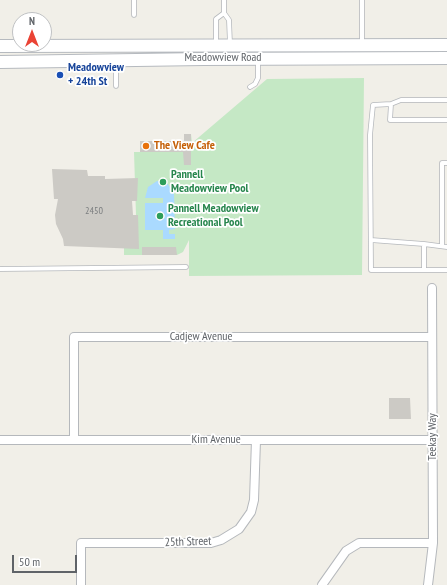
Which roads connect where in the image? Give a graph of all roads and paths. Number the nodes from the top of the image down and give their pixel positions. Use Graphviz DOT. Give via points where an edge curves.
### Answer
graph roads {
  1 [pos="134,0"];
  2 [pos="224,0"];
  3 [pos="362,0"];
  4 [pos="224,13"];
  5 [pos="134,15"];
  6 [pos="447,45"];
  7 [pos="0,46"];
  8 [pos="216,46"];
  9 [pos="230,46"];
  10 [pos="362,46"];
  11 [pos="258,58"];
  12 [pos="447,58"];
  13 [pos="116,60"];
  14 [pos="0,62"];
  15 [pos="116,86"];
  16 [pos="250,87"];
  17 [pos="447,100"];
  18 [pos="391,104"];
  19 [pos="447,120"];
  20 [pos="447,163"];
  21 [pos="371,240"];
  22 [pos="424,244"];
  23 [pos="445,247"];
  24 [pos="186,267"];
  25 [pos="0,269"];
  26 [pos="424,270"];
  27 [pos="447,270"];
  28 [pos="432,288"];
  29 [pos="432,337"];
  30 [pos="0,440"];
  31 [pos="74,440"];
  32 [pos="256,440"];
  33 [pos="433,440"];
  34 [pos="433,543"];
  35 [pos="81,585"];
  36 [pos="322,585"];
  37 [pos="428,585"];
  1 -- 5 [label="lane"];
  2 -- 4 [label="lane"];
  3 -- 10 [label="lane"];
  4 -- 8 [label="lane" via="216,19"];
  4 -- 9 [label="lane" via="229,20"];
  6 -- 10 [label="main road, Meadowview Road"];
  7 -- 8 [label="main road, Meadowview Road"];
  8 -- 9 [label="main road, Meadowview Road"];
  9 -- 10 [label="main road, Meadowview Road"];
  11 -- 12 [label="main road, Meadowview Road"];
  11 -- 13 [label="main road, Meadowview Road"];
  11 -- 16 [label="lane" via="258,78"];
  13 -- 14 [label="main road, Meadowview Road"];
  13 -- 15 [label="lane"];
  17 -- 18 [label="lane" via="401,100"];
  18 -- 19 [label="lane" via="390,120"];
  18 -- 21 [label="lane" via="373,105 370,135"];
  20 -- 23 [label="lane" via="442,163"];
  21 -- 22 [label="lane"];
  21 -- 26 [label="lane" via="371,270"];
  22 -- 23 [label="lane"];
  22 -- 26 [label="lane"];
  24 -- 25 [label="lane"];
  26 -- 27 [label="lane"];
  28 -- 29 [label="street, Teekay Way"];
  29 -- 31 [label="street, Cadjew Avenue" via="74,337"];
  29 -- 33 [label="street, Teekay Way"];
  30 -- 31 [label="street, Kim Avenue"];
  31 -- 32 [label="street, Kim Avenue"];
  32 -- 33 [label="street, Kim Avenue"];
  32 -- 35 [label="street, 25th Street" via="254,500 251,512 239,529 211,543 82,543"];
  33 -- 34 [label="street, Teekay Way"];
  34 -- 36 [label="street" via="359,543 346,552"];
  34 -- 37 [label="street, Teekay Way"];
}
